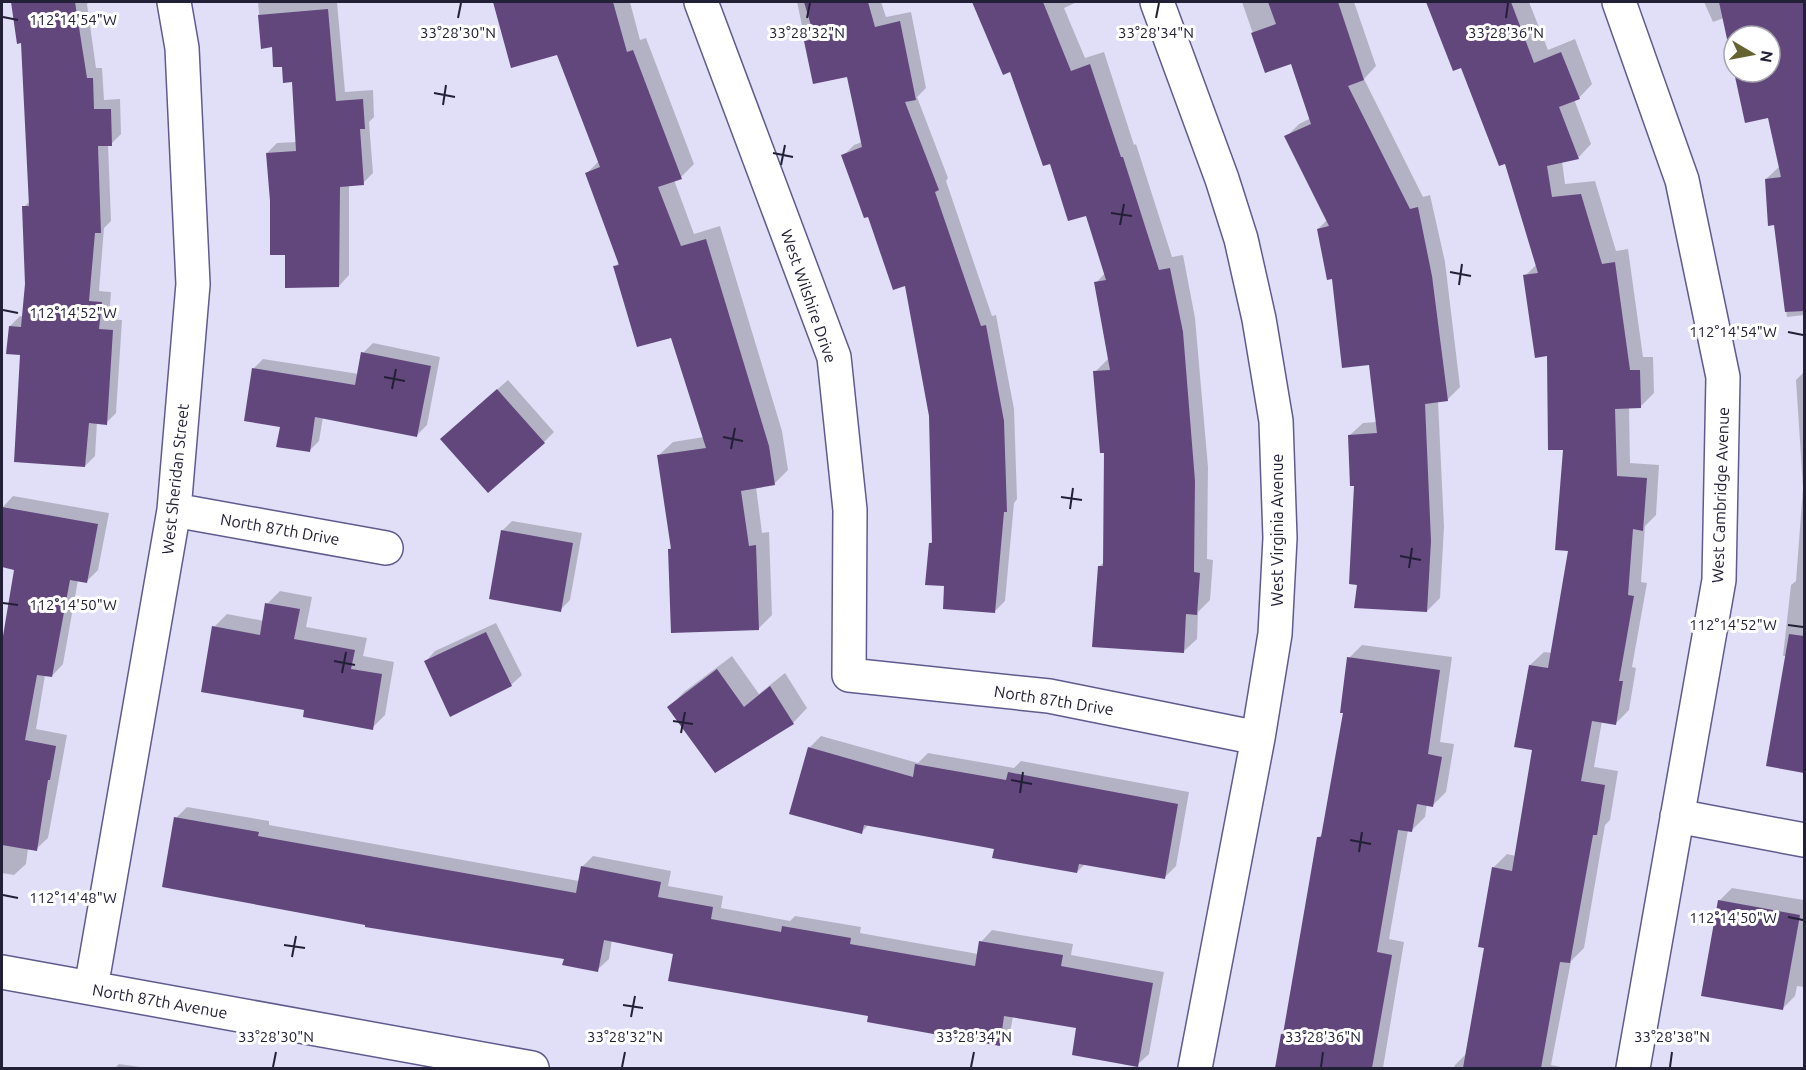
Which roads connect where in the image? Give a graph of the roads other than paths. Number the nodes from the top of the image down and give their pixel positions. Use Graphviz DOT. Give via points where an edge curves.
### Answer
graph roads {
  1 [pos="174,2"];
  2 [pos="702,2"];
  3 [pos="1157,2"];
  4 [pos="1619,2"];
  5 [pos="174,510"];
  6 [pos="386,548"];
  7 [pos="849,675"];
  8 [pos="1258,738"];
  9 [pos="1677,816"];
  10 [pos="1804,840"];
  11 [pos="2,972"];
  12 [pos="91,988"];
  13 [pos="532,1068"];
  14 [pos="1195,1068"];
  15 [pos="1633,1068"];
  1 -- 5 [label="street, West Sheridan Street" via="182,48 193,284"];
  2 -- 7 [label="street, West Wilshire Drive" via="834,357 850,510"];
  3 -- 8 [label="street, West Virginia Avenue" via="1215,157 1241,240 1276,421 1280,538 1275,634"];
  4 -- 9 [label="street, West Cambridge Avenue" via="1682,180 1723,377 1719,580"];
  5 -- 6 [label="street, North 87th Drive"];
  5 -- 12 [label="street, West Sheridan Street"];
  7 -- 8 [label="street, North 87th Drive" via="1049,696"];
  8 -- 14 [label="street, West Virginia Avenue"];
  9 -- 10 [label="street"];
  9 -- 15 [label="street, West Cambridge Avenue"];
  11 -- 12 [label="street, North 87th Avenue"];
  12 -- 13 [label="street, North 87th Avenue"];
}
